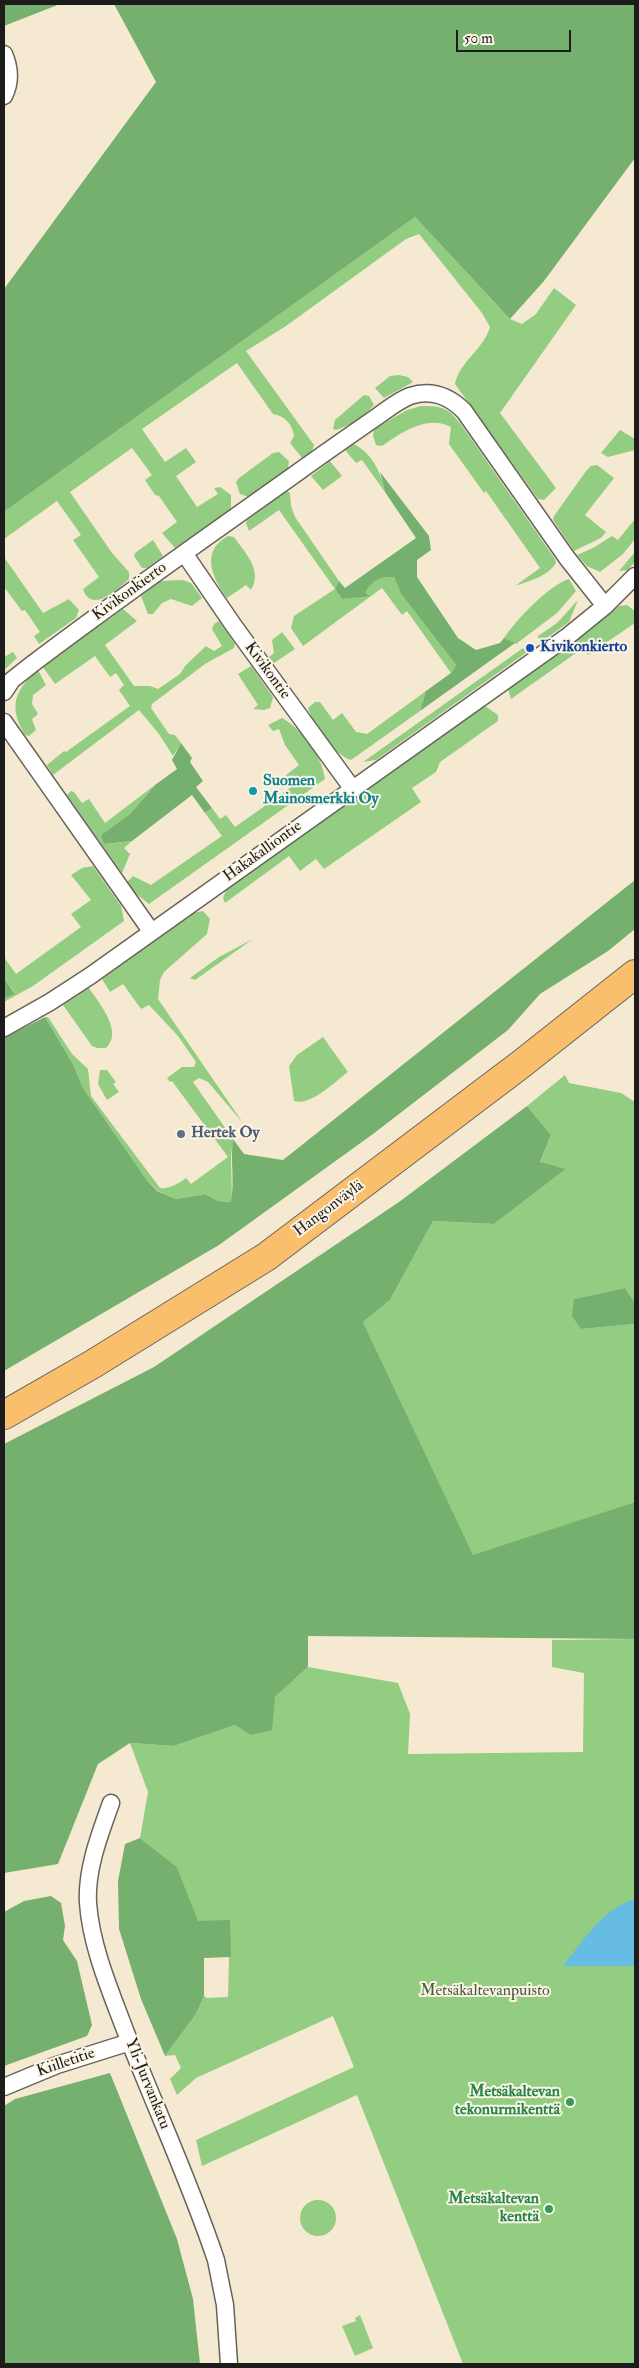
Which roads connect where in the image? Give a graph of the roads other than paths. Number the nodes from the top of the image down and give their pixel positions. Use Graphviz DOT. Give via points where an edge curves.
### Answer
graph roads {
  1 [pos="4,54"];
  2 [pos="4,96"];
  3 [pos="184,553"];
  4 [pos="635,576"];
  5 [pos="604,606"];
  6 [pos="4,692"];
  7 [pos="4,722"];
  8 [pos="352,788"];
  9 [pos="151,931"];
  10 [pos="635,974"];
  11 [pos="4,1028"];
  12 [pos="4,1414"];
  13 [pos="111,1803"];
  14 [pos="130,2042"];
  15 [pos="4,2087"];
  16 [pos="229,2364"];
  1 -- 2 [label="street" via="9,72"];
  3 -- 5 [label="street, Kivikonkierto" via="399,402 430,392 453,400 464,412"];
  3 -- 6 [label="street, Kivikonkierto" via="31,665 12,680"];
  3 -- 8 [label="street, Kivikontie"];
  4 -- 5 [label="street, Hakakalliontie"];
  5 -- 8 [label="street, Hakakalliontie" via="560,641"];
  7 -- 9 [label="street"];
  8 -- 9 [label="street, Hakakalliontie"];
  9 -- 11 [label="street, Hakakalliontie" via="50,1002"];
  10 -- 12 [label="highway, Hangonväylä" via="266,1256 94,1364"];
  13 -- 14 [label="street, Yli-Jurvankatu" via="93,1860 88,1902 97,1951"];
  14 -- 15 [label="street, Kiilletitie" via="57,2065"];
  14 -- 16 [label="street, Yli-Jurvankatu" via="216,2260 225,2305"];
}
